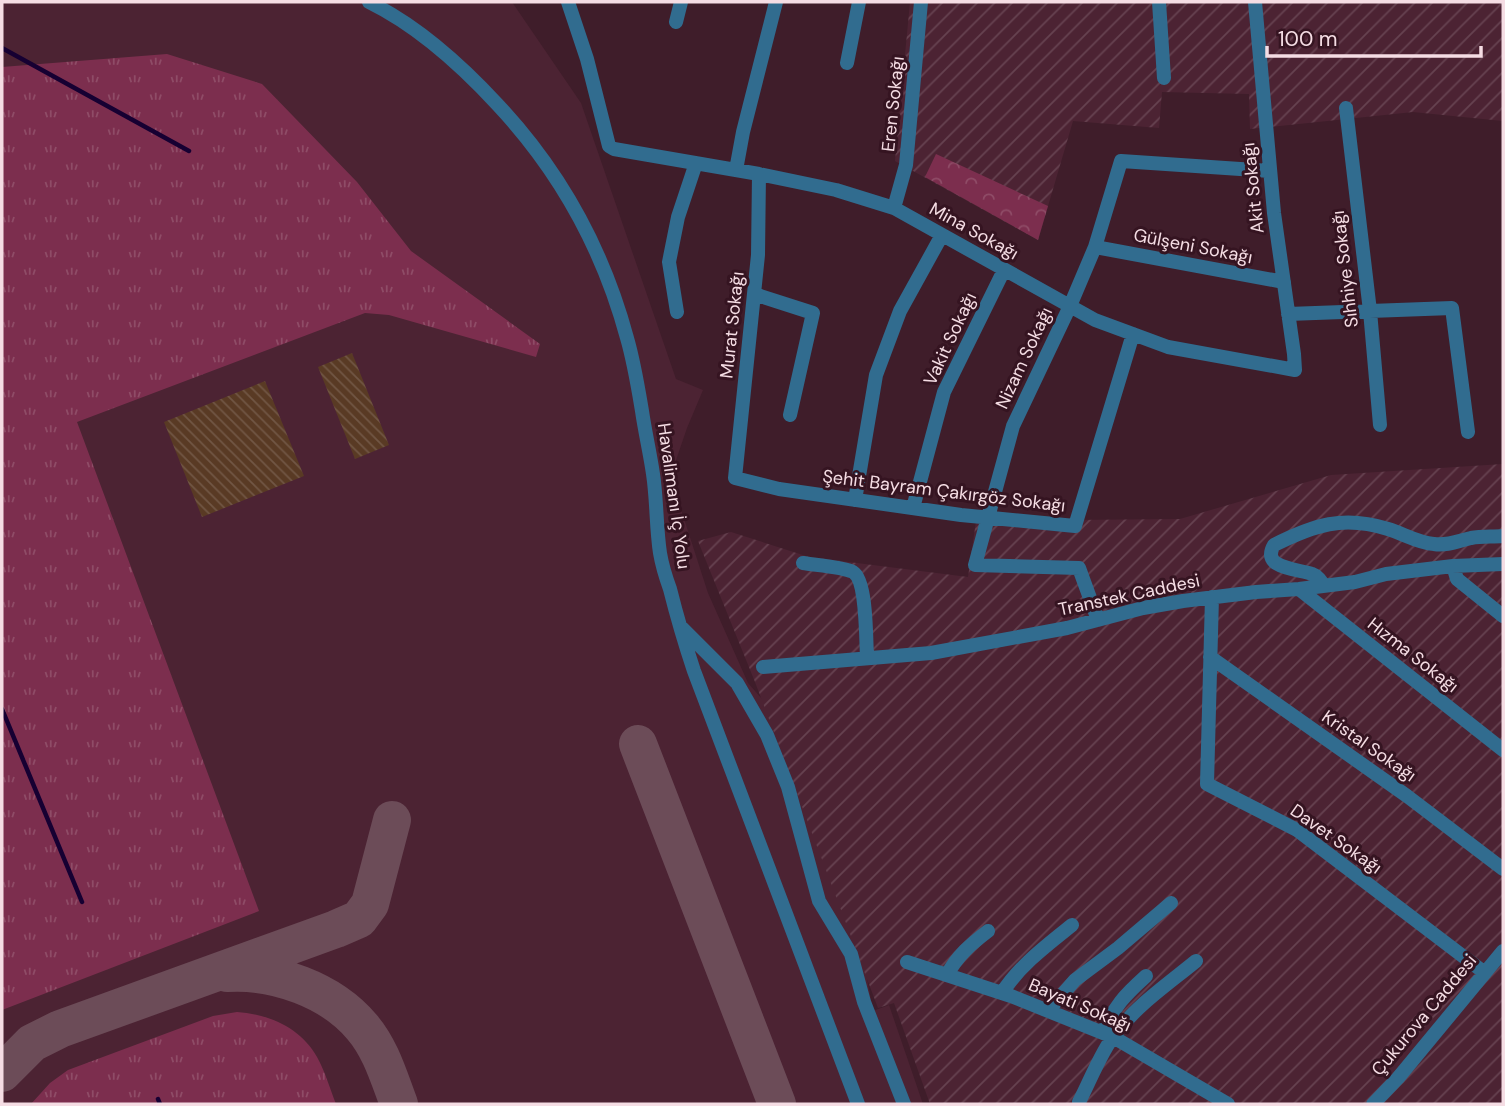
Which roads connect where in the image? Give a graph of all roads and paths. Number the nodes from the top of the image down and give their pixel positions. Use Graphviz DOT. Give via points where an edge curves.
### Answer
graph roads {
  1 [pos="369,2"];
  2 [pos="568,2"];
  3 [pos="681,2"];
  4 [pos="776,2"];
  5 [pos="859,2"];
  6 [pos="921,2"];
  7 [pos="1159,2"];
  8 [pos="1255,2"];
  9 [pos="676,22"];
  10 [pos="847,63"];
  11 [pos="1164,78"];
  12 [pos="1346,108"];
  13 [pos="696,163"];
  14 [pos="736,170"];
  15 [pos="1270,171"];
  16 [pos="759,174"];
  17 [pos="894,208"];
  18 [pos="942,235"];
  19 [pos="1095,247"];
  20 [pos="1004,270"];
  21 [pos="1284,282"];
  22 [pos="754,294"];
  23 [pos="1070,306"];
  24 [pos="1370,311"];
  25 [pos="677,312"];
  26 [pos="1289,314"];
  27 [pos="1133,334"];
  28 [pos="1295,370"];
  29 [pos="790,415"];
  30 [pos="1380,425"];
  31 [pos="1468,432"];
  32 [pos="735,478"];
  33 [pos="855,500"];
  34 [pos="913,508"];
  35 [pos="988,518"];
  36 [pos="1503,536"];
  37 [pos="803,564"];
  38 [pos="1503,564"];
  39 [pos="1453,566"];
  40 [pos="1324,586"];
  41 [pos="1299,589"];
  42 [pos="1212,597"];
  43 [pos="1503,616"];
  44 [pos="1098,620"];
  45 [pos="679,625"];
  46 [pos="1210,657"];
  47 [pos="867,658"];
  48 [pos="763,667"];
  49 [pos="1503,750"];
  50 [pos="1503,869"];
  51 [pos="1171,903"];
  52 [pos="1072,925"];
  53 [pos="988,931"];
  54 [pos="1503,951"];
  55 [pos="1196,961"];
  56 [pos="907,962"];
  57 [pos="1485,973"];
  58 [pos="947,975"];
  59 [pos="1146,976"];
  60 [pos="1002,993"];
  61 [pos="1048,1011"];
  62 [pos="1108,1035"];
  63 [pos="1079,1102"];
  64 [pos="858,1104"];
  65 [pos="904,1104"];
  66 [pos="1228,1104"];
  67 [pos="1373,1104"];
  1 -- 45 [label="street, Havalimanı İç Yolu" via="430,40 485,90 558,179 594,247 628,339 653,476 660,555"];
  2 -- 13 [label="street, Mina Sokağı" via="609,146"];
  3 -- 9 [label="street"];
  4 -- 14 [label="street"];
  5 -- 10 [label="street"];
  6 -- 17 [label="street, Eren Sokağı" via="906,165"];
  7 -- 11 [label="street"];
  8 -- 15 [label="street, Akit Sokağı"];
  12 -- 24 [label="street, Sıhhiye Sokağı"];
  13 -- 14 [label="street, Mina Sokağı"];
  13 -- 25 [label="street" via="669,262"];
  14 -- 16 [label="street, Mina Sokağı"];
  15 -- 19 [label="street, Nizam Sokağı" via="1121,160"];
  15 -- 21 [label="street, Akit Sokağı"];
  16 -- 17 [label="street, Mina Sokağı"];
  16 -- 22 [label="street, Murat Sokağı"];
  17 -- 18 [label="street, Mina Sokağı"];
  18 -- 20 [label="street, Mina Sokağı"];
  18 -- 33 [label="street" via="900,311 876,375"];
  19 -- 21 [label="street, Gülşeni Sokağı"];
  19 -- 23 [label="street, Nizam Sokağı"];
  20 -- 23 [label="street, Mina Sokağı"];
  20 -- 34 [label="street, Vakit Sokağı" via="944,392"];
  21 -- 26 [label="street, Akit Sokağı"];
  22 -- 29 [label="street" via="813,313"];
  22 -- 32 [label="street, Murat Sokağı"];
  23 -- 27 [label="street, Mina Sokağı"];
  23 -- 35 [label="street, Nizam Sokağı" via="1013,426"];
  24 -- 26 [label="street"];
  24 -- 30 [label="street, Sıhhiye Sokağı"];
  24 -- 31 [label="street" via="1452,308"];
  26 -- 28 [label="street, Akit Sokağı"];
  27 -- 28 [label="street, Mina Sokağı" via="1168,347"];
  27 -- 35 [label="street, Şehit Bayram Çakırgöz Sokağı" via="1075,526"];
  32 -- 33 [label="street, Şehit Bayram Çakırgöz Sokağı"];
  33 -- 34 [label="street, Şehit Bayram Çakırgöz Sokağı"];
  34 -- 35 [label="street, Şehit Bayram Çakırgöz Sokağı"];
  35 -- 44 [label="street, Nizam Sokağı" via="975,565 1079,568"];
  36 -- 40 [label="street" via="1438,545 1384,528 1339,523 1303,531 1274,545 1270,552 1280,565 1315,575"];
  37 -- 47 [label="street" via="851,571 858,577 863,589"];
  38 -- 39 [label="street, Transtek Caddesi"];
  39 -- 40 [label="street, Transtek Caddesi"];
  39 -- 43 [label="street" via="1457,579"];
  40 -- 41 [label="street, Transtek Caddesi"];
  41 -- 42 [label="street, Transtek Caddesi"];
  41 -- 49 [label="street, Hızma Sokağı"];
  42 -- 44 [label="street, Transtek Caddesi"];
  42 -- 46 [label="street, Davet Sokağı"];
  44 -- 47 [label="street, Transtek Caddesi" via="931,653"];
  45 -- 64 [label="street, Havalimanı İç Yolu"];
  45 -- 65 [label="street" via="737,683 767,735 788,787 819,901 851,954 864,1002"];
  46 -- 50 [label="street, Kristal Sokağı"];
  46 -- 57 [label="street, Davet Sokağı" via="1208,785 1297,830"];
  47 -- 48 [label="street, Transtek Caddesi"];
  51 -- 61 [label="street" via="1075,980"];
  52 -- 60 [label="street" via="1010,979"];
  53 -- 58 [label="street" via="967,948"];
  54 -- 57 [label="street, Çukurova Caddesi"];
  55 -- 62 [label="street"];
  56 -- 58 [label="street, Bayati Sokağı"];
  57 -- 67 [label="street, Çukurova Caddesi"];
  58 -- 60 [label="street, Bayati Sokağı"];
  59 -- 62 [label="street" via="1116,1007"];
  60 -- 61 [label="street, Bayati Sokağı"];
  61 -- 62 [label="street, Bayati Sokağı"];
  62 -- 63 [label="street"];
  62 -- 66 [label="street, Bayati Sokağı"];
}
